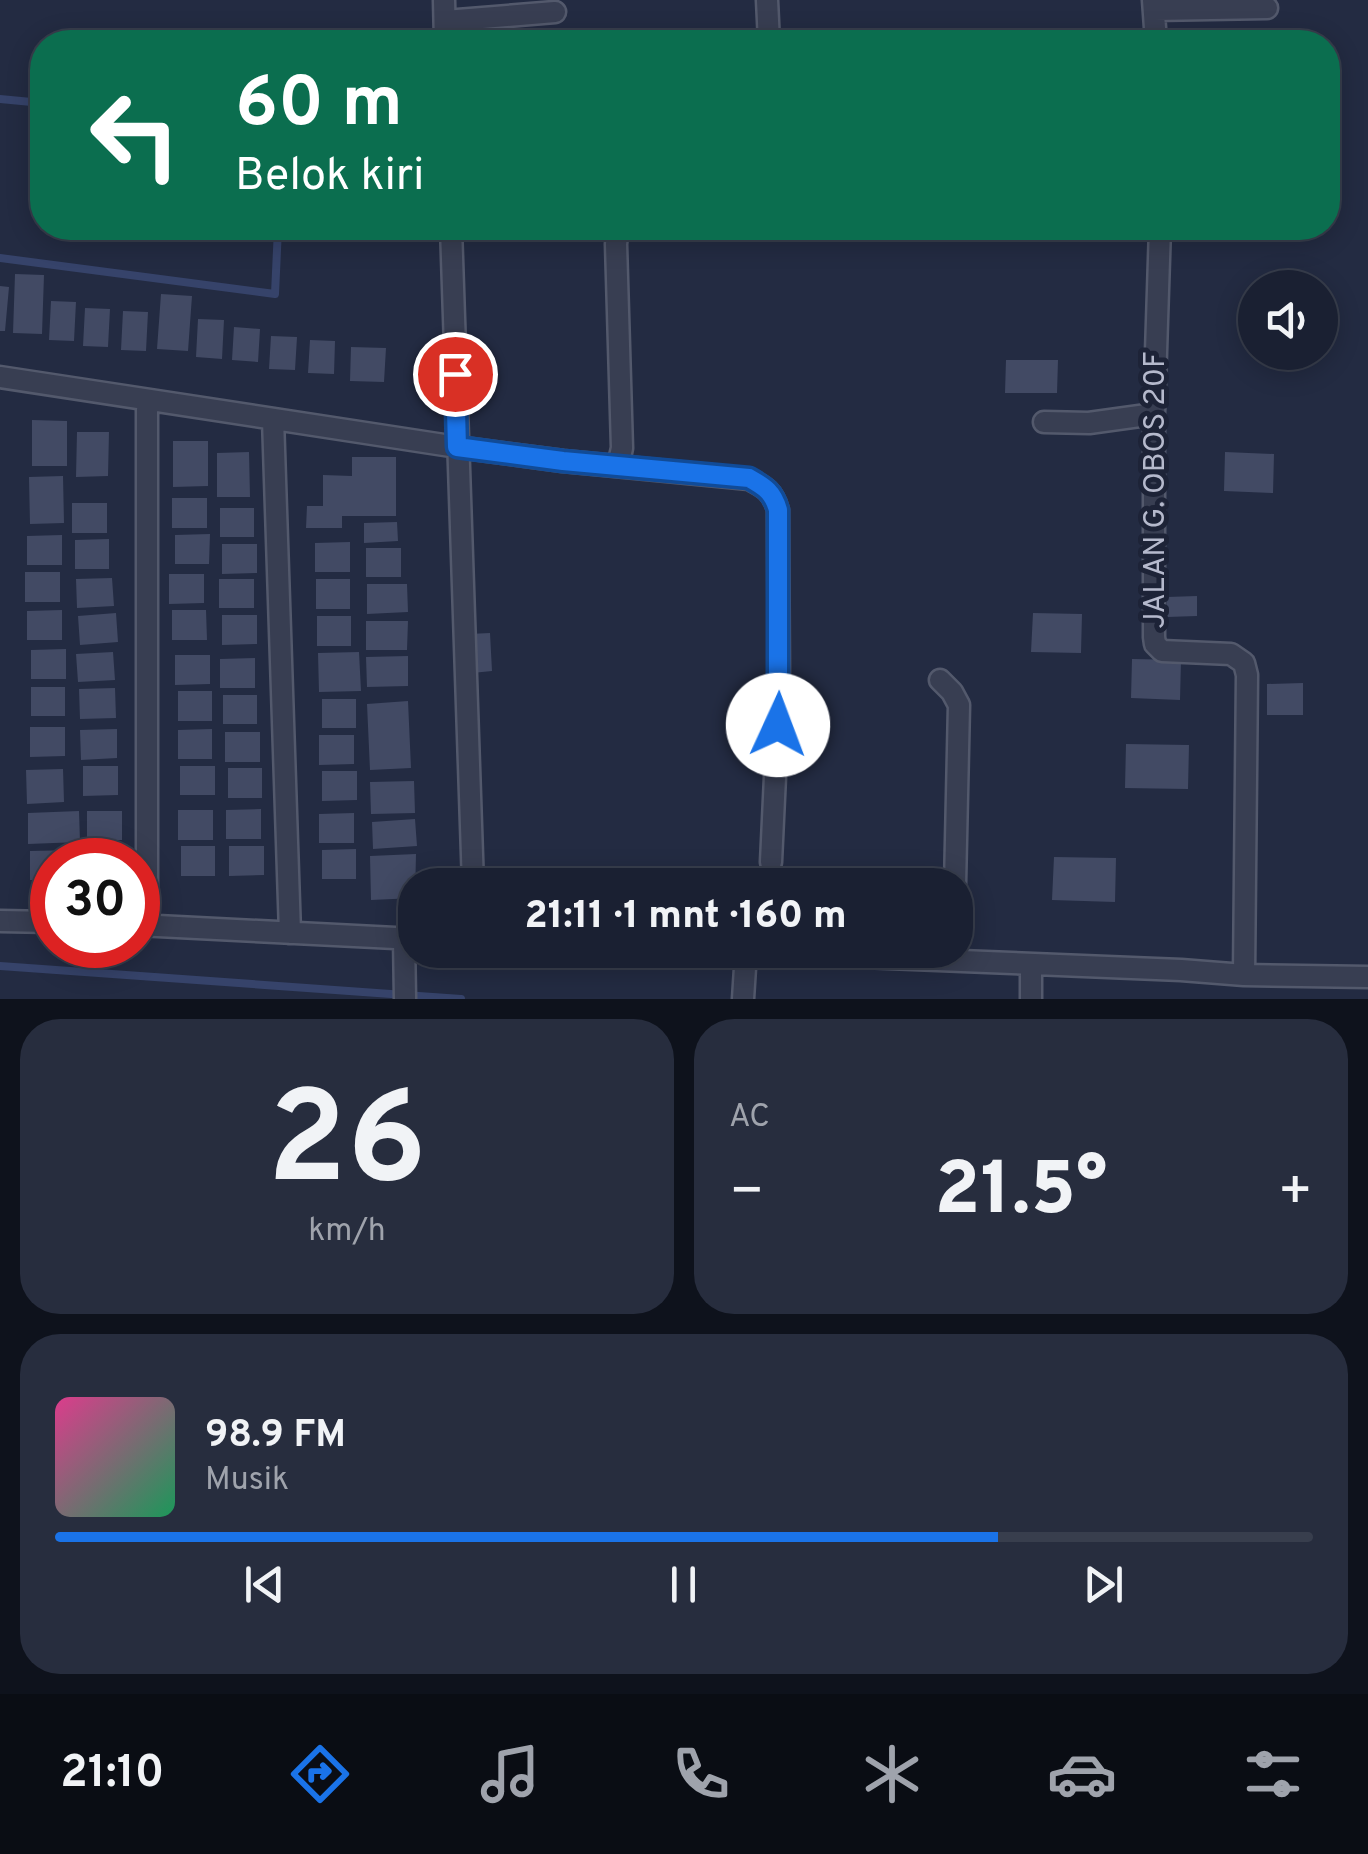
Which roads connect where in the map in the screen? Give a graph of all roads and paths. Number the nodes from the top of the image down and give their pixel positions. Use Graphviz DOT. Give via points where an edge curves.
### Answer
graph roads {
  1 [pos="767,0"];
  2 [pos="1154,5"];
  3 [pos="1267,8"];
  4 [pos="555,12"];
  5 [pos="445,21"];
  6 [pos="768,30"];
  7 [pos="1155,30"];
  8 [pos="450,240"];
  9 [pos="616,240"];
  10 [pos="1160,240"];
  11 [pos="0,377"];
  12 [pos="147,400"];
  13 [pos="1154,414"];
  14 [pos="273,419"];
  15 [pos="1044,422"];
  16 [pos="457,447"];
  17 [pos="618,466"];
  18 [pos="940,680"];
  19 [pos="143,838"];
  20 [pos="771,862"];
  21 [pos="471,868"];
  22 [pos="954,868"];
  23 [pos="0,920"];
  24 [pos="30,921"];
  25 [pos="160,926"];
  26 [pos="290,933"];
  27 [pos="398,938"];
  28 [pos="973,957"];
  29 [pos="1031,964"];
  30 [pos="407,968"];
  31 [pos="745,968"];
  32 [pos="1244,976"];
  33 [pos="1368,977"];
  34 [pos="405,999"];
  35 [pos="743,999"];
  36 [pos="1032,999"];
  1 -- 6 [label="street"];
  2 -- 3 [label="street"];
  2 -- 7 [label="street"];
  4 -- 5 [label="street"];
  8 -- 16 [label="street"];
  9 -- 17 [label="street"];
  10 -- 13 [label="street, JALAN G. OBOS 20F"];
  11 -- 12 [label="street"];
  12 -- 14 [label="street"];
  12 -- 19 [label="street"];
  13 -- 15 [label="street"];
  13 -- 32 [label="street, JALAN G. OBOS 20F" via="1155,644 1162,650 1231,654 1247,675"];
  14 -- 16 [label="street"];
  14 -- 26 [label="street"];
  16 -- 17 [label="street"];
  16 -- 21 [label="street"];
  17 -- 20 [label="street" via="749,478 774,496 780,691"];
  18 -- 22 [label="street" via="959,705"];
  23 -- 24 [label="street"];
  25 -- 26 [label="street"];
  26 -- 27 [label="street"];
  28 -- 29 [label="street"];
  29 -- 32 [label="street"];
  29 -- 36 [label="street"];
  30 -- 34 [label="street"];
  31 -- 35 [label="street"];
  32 -- 33 [label="street"];
}
